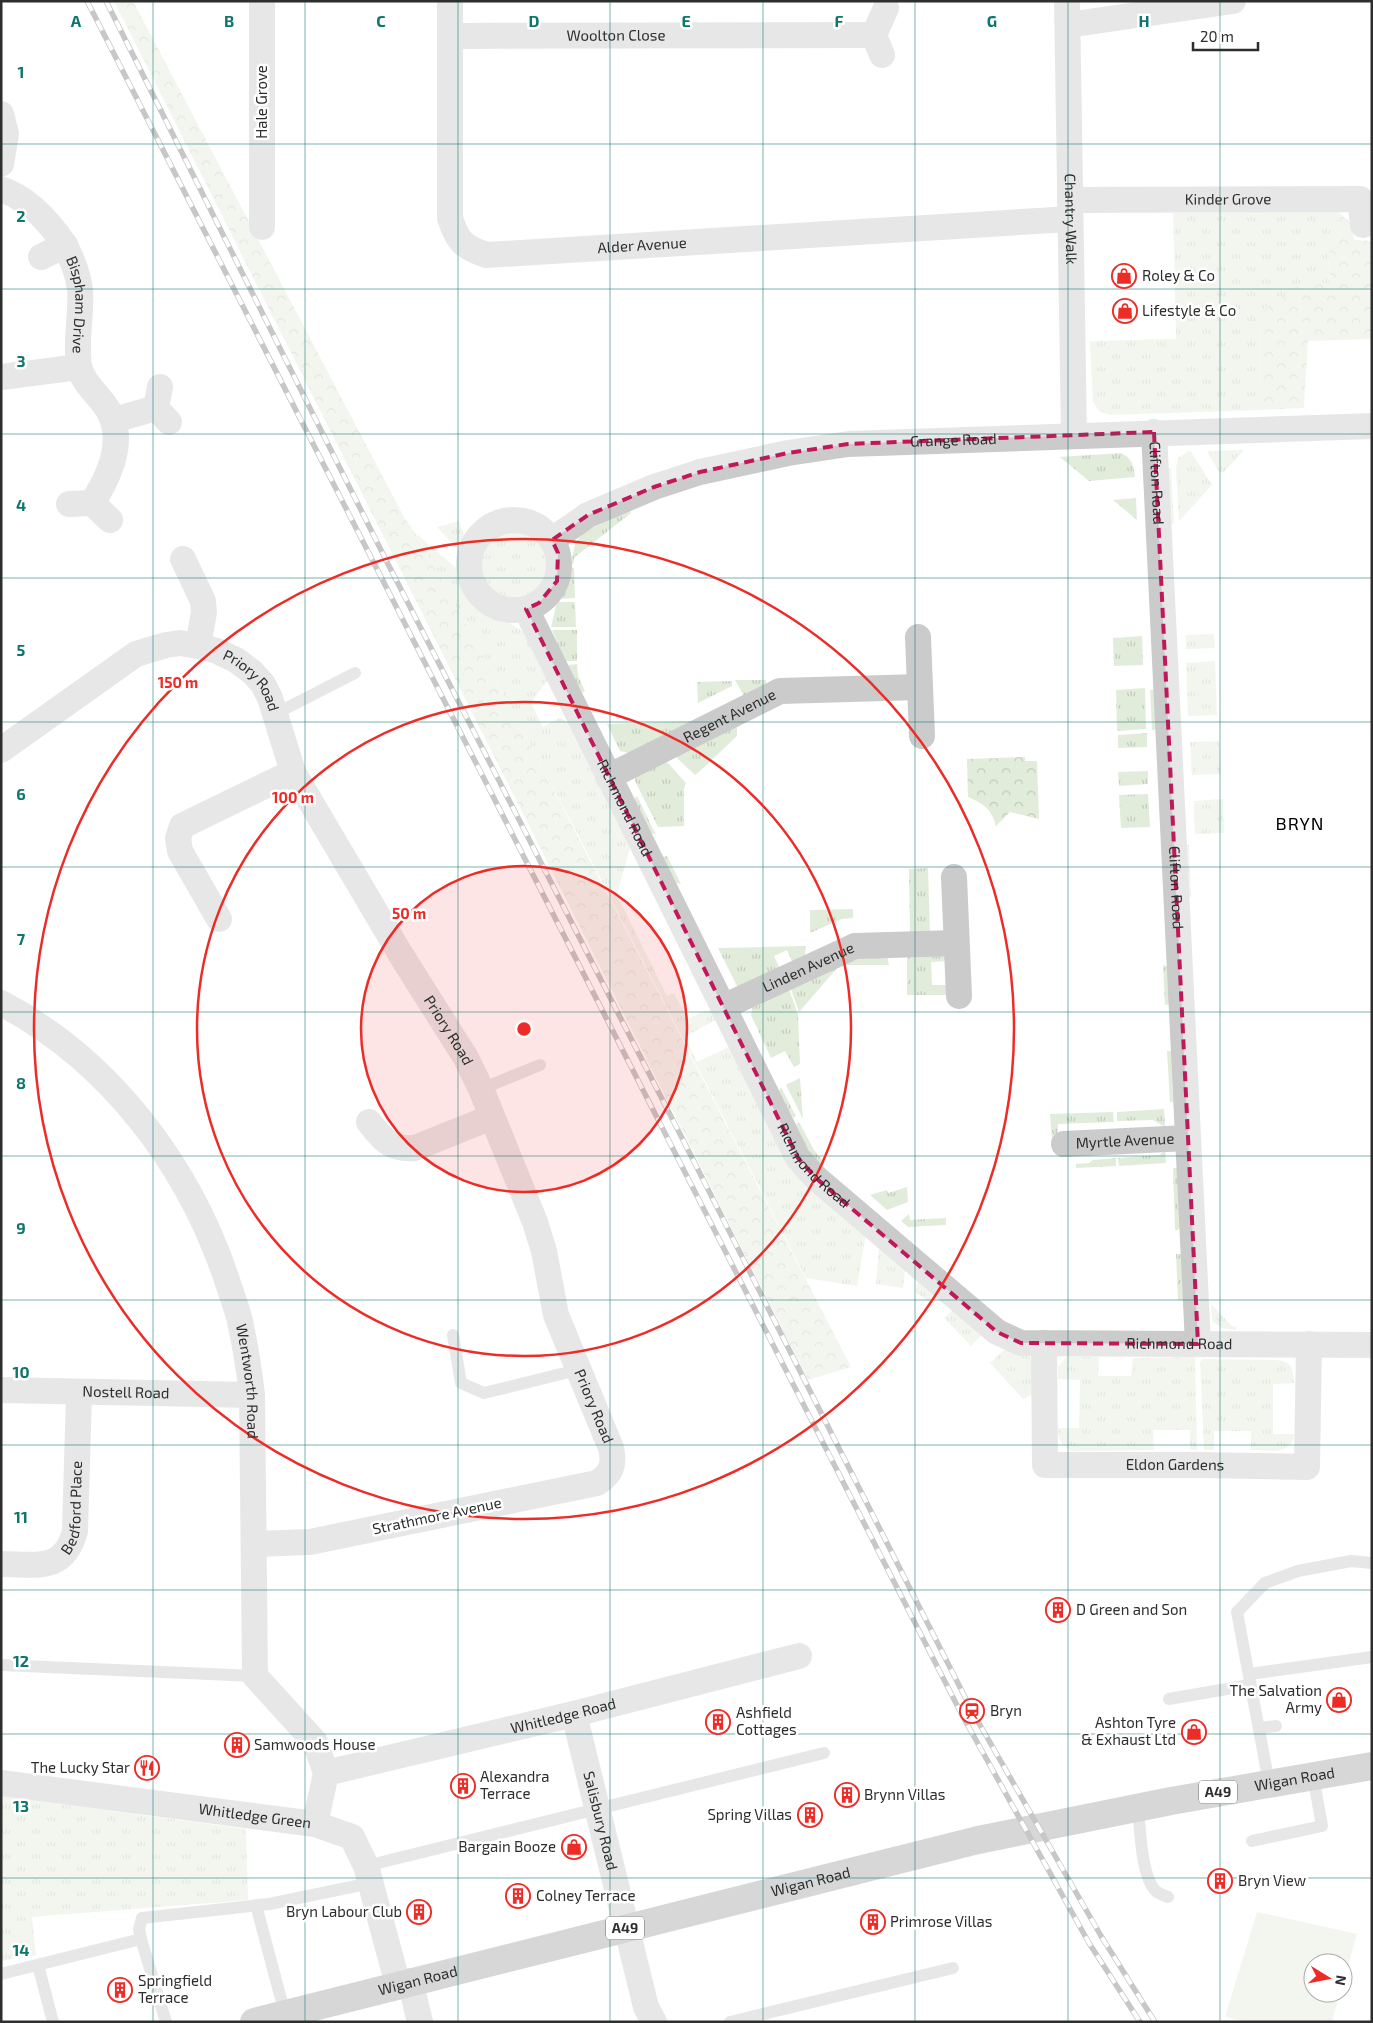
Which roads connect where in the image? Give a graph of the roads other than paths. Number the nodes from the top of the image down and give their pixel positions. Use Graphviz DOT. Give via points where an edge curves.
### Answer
graph roads {
  1 [pos="262,1"];
  2 [pos="450,1"];
  3 [pos="1232,1"];
  4 [pos="886,8"];
  5 [pos="1068,13"];
  6 [pos="450,36"];
  7 [pos="1,114"];
  8 [pos="1,164"];
  9 [pos="1,189"];
  10 [pos="1070,209"];
  11 [pos="256,211"];
  12 [pos="1364,225"];
  13 [pos="65,245"];
  14 [pos="41,256"];
  15 [pos="79,367"];
  16 [pos="1,377"];
  17 [pos="161,406"];
  18 [pos="114,420"];
  19 [pos="1372,426"];
  20 [pos="1154,432"];
  21 [pos="1074,436"];
  22 [pos="90,509"];
  23 [pos="552,540"];
  24 [pos="183,559"];
  25 [pos="526,609"];
  26 [pos="918,637"];
  27 [pos="198,646"];
  28 [pos="355,673"];
  29 [pos="920,688"];
  30 [pos="275,714"];
  31 [pos="922,736"];
  32 [pos="1,750"];
  33 [pos="293,772"];
  34 [pos="608,777"];
  35 [pos="954,877"];
  36 [pos="219,919"];
  37 [pos="956,943"];
  38 [pos="958,996"];
  39 [pos="1,1003"];
  40 [pos="723,1007"];
  41 [pos="540,1065"];
  42 [pos="481,1088"];
  43 [pos="492,1117"];
  44 [pos="369,1122"];
  45 [pos="1187,1138"];
  46 [pos="1064,1144"];
  47 [pos="454,1335"];
  48 [pos="1044,1343"];
  49 [pos="1198,1344"];
  50 [pos="1309,1344"];
  51 [pos="1372,1344"];
  52 [pos="577,1370"];
  53 [pos="1,1390"];
  54 [pos="79,1393"];
  55 [pos="252,1395"];
  56 [pos="612,1469"];
  57 [pos="255,1544"];
  58 [pos="1372,1563"];
  59 [pos="1,1564"];
  60 [pos="799,1656"];
  61 [pos="1372,1658"];
  62 [pos="1,1665"];
  63 [pos="255,1676"];
  64 [pos="1250,1680"];
  65 [pos="1169,1699"];
  66 [pos="574,1714"];
  67 [pos="1276,1726"];
  68 [pos="1259,1728"];
  69 [pos="824,1753"];
  70 [pos="1372,1766"];
  71 [pos="326,1773"];
  72 [pos="1313,1775"];
  73 [pos="1,1783"];
  74 [pos="1269,1783"];
  75 [pos="1138,1807"];
  76 [pos="596,1810"];
  77 [pos="314,1824"];
  78 [pos="1252,1841"];
  79 [pos="369,1874"];
  80 [pos="1168,1897"];
  81 [pos="256,1905"];
  82 [pos="628,1928"];
  83 [pos="141,1939"];
  84 [pos="38,1965"];
  85 [pos="953,1968"];
  86 [pos="1,1974"];
  87 [pos="404,1983"];
  88 [pos="285,2014"];
  89 [pos="53,2022"];
  90 [pos="166,2022"];
  91 [pos="254,2022"];
  92 [pos="420,2022"];
  93 [pos="654,2022"];
  94 [pos="730,2022"];
  1 -- 11 [label="street, Hale Grove"];
  2 -- 6 [label="street, Alder Avenue"];
  3 -- 5 [label="street"];
  4 -- 6 [label="street, Woolton Close" via="878,45"];
  5 -- 10 [label="street, Chantry Walk"];
  6 -- 10 [label="street, Alder Avenue" via="450,218 456,236 470,250 487,255"];
  7 -- 8 [label="street" via="6,134"];
  9 -- 13 [label="street, Bispham Drive" via="30,207"];
  10 -- 12 [label="street, Kinder Grove" via="1360,199"];
  10 -- 21 [label="street, Chantry Walk"];
  13 -- 14 [label="street, Bispham Drive"];
  13 -- 15 [label="street, Bispham Drive" via="80,289"];
  15 -- 16 [label="street"];
  15 -- 18 [label="street"];
  17 -- 18 [label="street"];
  18 -- 22 [label="street" via="115,451 111,467"];
  19 -- 20 [label="street, Grange Road"];
  20 -- 21 [label="street, Grange Road"];
  20 -- 45 [label="street, Clifton Road"];
  21 -- 23 [label="street, Grange Road" via="848,444 788,453 700,472 654,487 588,515"];
  23 -- 25 [label="street" via="560,567 557,581 550,594"];
  23 -- 25 [label="street" via="542,528 529,521 514,519 498,522 475,541 469,571 483,598 510,610"];
  24 -- 27 [label="street, Priory Road" via="203,601"];
  25 -- 34 [label="street, Richmond Road"];
  26 -- 29 [label="street"];
  27 -- 30 [label="street, Priory Road" via="236,660 252,672 270,698"];
  27 -- 32 [label="street, Priory Road" via="166,644 136,654"];
  28 -- 30 [label="lane"];
  29 -- 31 [label="street"];
  29 -- 34 [label="street, Regent Avenue" via="780,691"];
  30 -- 33 [label="street, Priory Road"];
  33 -- 36 [label="street" via="182,826 178,838 180,851"];
  33 -- 42 [label="street, Priory Road"];
  34 -- 40 [label="street, Richmond Road"];
  35 -- 37 [label="street"];
  37 -- 38 [label="street"];
  37 -- 40 [label="street, Linden Avenue" via="856,946"];
  39 -- 55 [label="street, Wentworth Road" via="72,1050 114,1089 154,1137 191,1196 218,1255 238,1315"];
  40 -- 48 [label="street, Richmond Road" via="798,1158 816,1179 997,1332 1021,1343"];
  41 -- 42 [label="lane"];
  42 -- 43 [label="street, Priory Road"];
  43 -- 44 [label="street" via="415,1148 403,1149 391,1145"];
  43 -- 52 [label="street, Priory Road" via="535,1222 556,1315"];
  45 -- 46 [label="street, Myrtle Avenue"];
  45 -- 49 [label="street, Clifton Road"];
  47 -- 52 [label="lane" via="461,1383 484,1393"];
  48 -- 49 [label="street, Richmond Road"];
  48 -- 50 [label="street, Eldon Gardens" via="1045,1465 1306,1467"];
  49 -- 50 [label="street, Richmond Road"];
  50 -- 51 [label="street, Richmond Road"];
  52 -- 56 [label="street, Priory Road" via="612,1448"];
  53 -- 54 [label="street, Nostell Road"];
  54 -- 55 [label="street, Nostell Road"];
  54 -- 59 [label="street, Bedford Place" via="75,1531 71,1546 60,1558 45,1564"];
  55 -- 57 [label="street, Wentworth Road"];
  56 -- 57 [label="street, Strathmore Avenue" via="597,1483 310,1542"];
  57 -- 63 [label="street, Wentworth Road"];
  58 -- 64 [label="lane" via="1350,1561 1298,1571 1265,1583 1237,1612"];
  60 -- 66 [label="street, Whitledge Road"];
  61 -- 64 [label="lane"];
  62 -- 63 [label="lane"];
  63 -- 71 [label="street" via="314,1742"];
  64 -- 65 [label="lane"];
  64 -- 68 [label="lane"];
  66 -- 71 [label="street, Whitledge Road"];
  66 -- 76 [label="street, Salisbury Road"];
  67 -- 68 [label="lane"];
  68 -- 74 [label="lane"];
  69 -- 76 [label="lane"];
  70 -- 72 [label="main road, Wigan Road / A49"];
  71 -- 77 [label="street"];
  72 -- 74 [label="main road, Wigan Road / A49"];
  72 -- 78 [label="lane" via="1322,1826"];
  73 -- 77 [label="street, Whitledge Green"];
  74 -- 75 [label="main road, Wigan Road / A49"];
  75 -- 80 [label="lane" via="1150,1882 1157,1892"];
  75 -- 82 [label="main road, Wigan Road / A49" via="998,1836"];
  76 -- 79 [label="lane"];
  76 -- 82 [label="street, Salisbury Road"];
  77 -- 79 [label="street, Whitledge Green" via="352,1837"];
  79 -- 81 [label="lane"];
  79 -- 87 [label="street, Whitledge Green"];
  81 -- 83 [label="lane" via="147,1916 140,1923"];
  81 -- 88 [label="lane"];
  82 -- 87 [label="main road, Wigan Road / A49"];
  82 -- 93 [label="street, Salisbury Road" via="646,2007"];
  83 -- 84 [label="lane"];
  83 -- 90 [label="lane"];
  84 -- 86 [label="lane"];
  84 -- 89 [label="lane"];
  85 -- 94 [label="lane"];
  87 -- 88 [label="main road, Wigan Road / A49"];
  87 -- 92 [label="street, Whitledge Green"];
  88 -- 91 [label="main road, Wigan Road / A49"];
}
